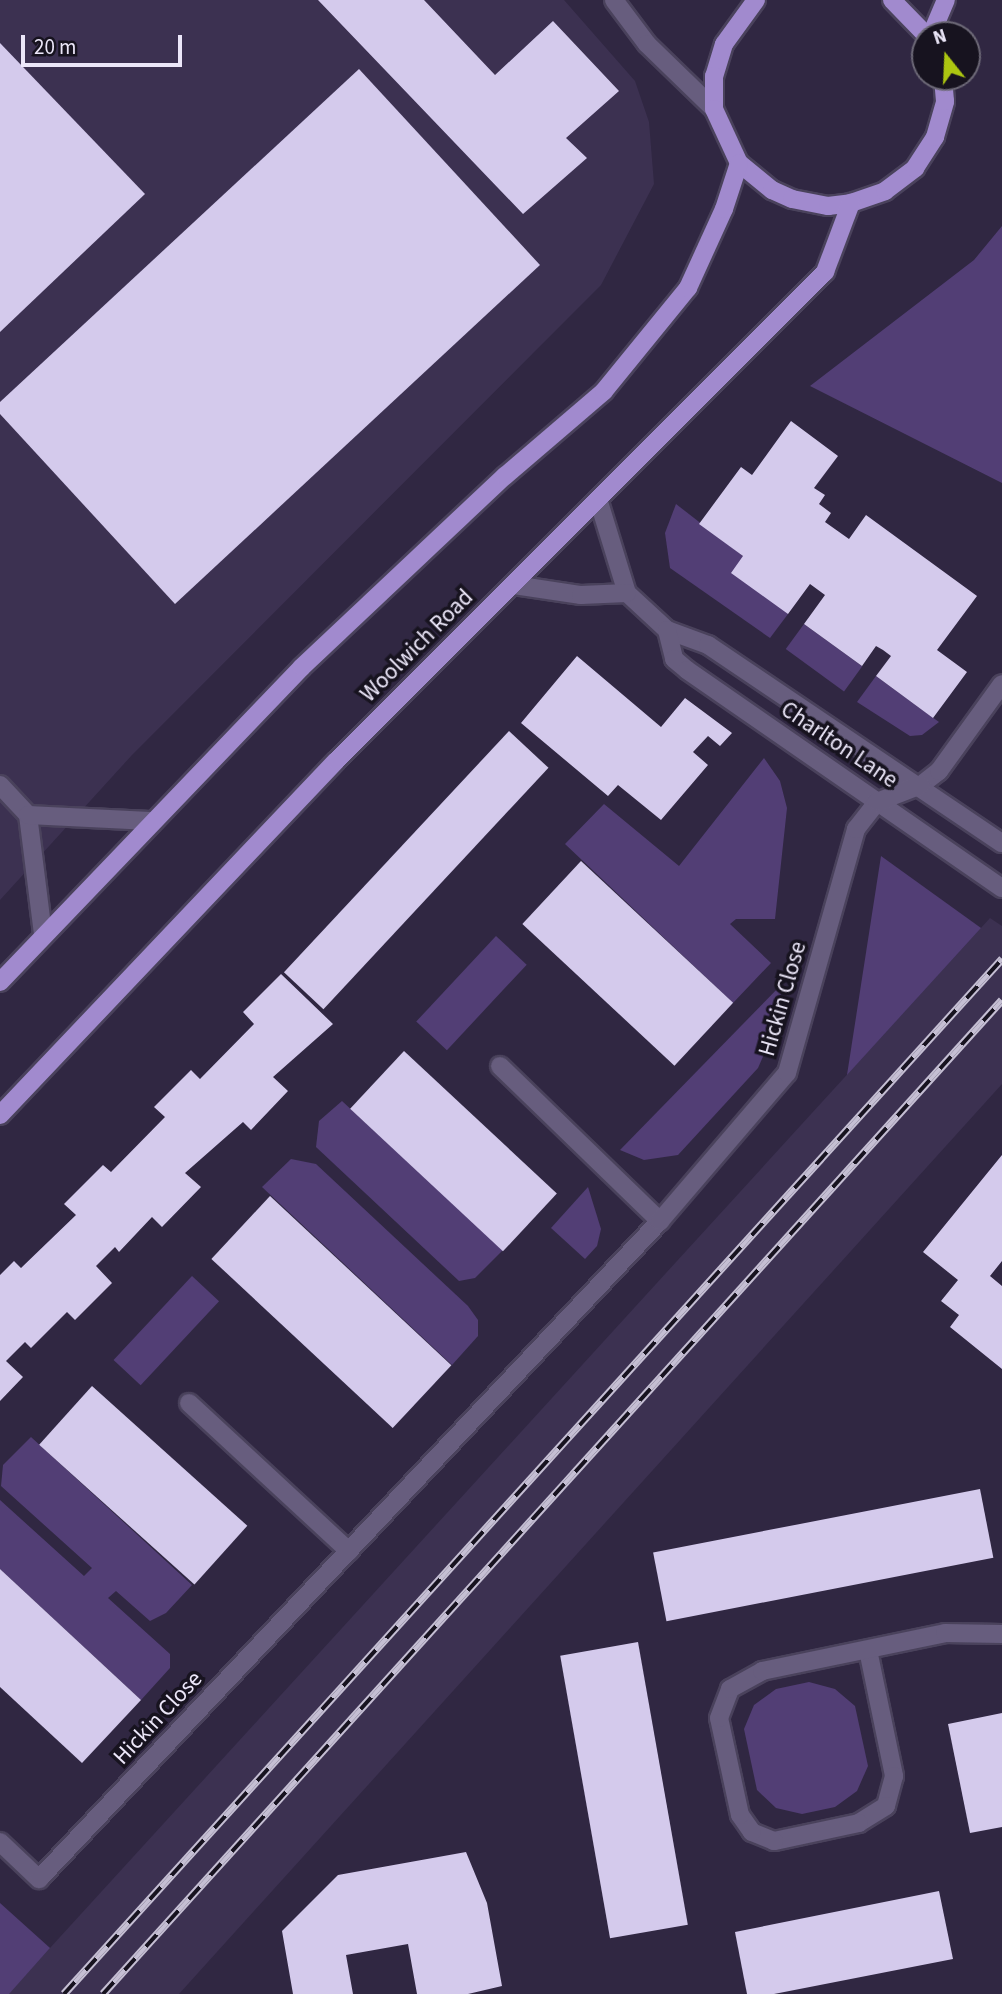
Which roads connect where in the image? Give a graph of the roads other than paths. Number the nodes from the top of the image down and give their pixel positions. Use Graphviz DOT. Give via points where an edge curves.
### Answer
graph roads {
  1 [pos="614,0"];
  2 [pos="756,0"];
  3 [pos="892,0"];
  4 [pos="946,0"];
  5 [pos="914,21"];
  6 [pos="936,21"];
  7 [pos="944,91"];
  8 [pos="713,109"];
  9 [pos="739,163"];
  10 [pos="851,203"];
  11 [pos="598,499"];
  12 [pos="514,585"];
  13 [pos="627,593"];
  14 [pos="667,630"];
  15 [pos="1002,684"];
  16 [pos="0,785"];
  17 [pos="921,785"];
  18 [pos="877,802"];
  19 [pos="28,815"];
  20 [pos="150,821"];
  21 [pos="1002,843"];
  22 [pos="1002,888"];
  23 [pos="43,934"];
  24 [pos="0,982"];
  25 [pos="500,1066"];
  26 [pos="0,1115"];
  27 [pos="660,1221"];
  28 [pos="189,1403"];
  29 [pos="349,1551"];
  30 [pos="1002,1634"];
  31 [pos="867,1650"];
  32 [pos="0,1842"];
  1 -- 8 [label="street" via="647,44"];
  2 -- 8 [label="main road" via="724,44 715,76"];
  3 -- 5 [label="main road"];
  4 -- 6 [label="main road"];
  7 -- 10 [label="main road" via="935,137 915,168 886,191"];
  8 -- 9 [label="main road"];
  9 -- 10 [label="main road" via="772,190 792,199 828,206"];
  9 -- 20 [label="main road" via="688,288 604,391 505,476 302,667"];
  10 -- 11 [label="main road, Woolwich Road" via="825,272"];
  11 -- 12 [label="main road, Woolwich Road"];
  11 -- 13 [label="street"];
  12 -- 13 [label="street" via="581,595"];
  12 -- 26 [label="main road, Woolwich Road" via="336,761"];
  13 -- 14 [label="street, Charlton Lane"];
  14 -- 17 [label="street, Charlton Lane" via="708,645"];
  14 -- 18 [label="street, Charlton Lane" via="674,659 687,670"];
  15 -- 17 [label="street" via="939,771"];
  16 -- 19 [label="street"];
  17 -- 18 [label="street"];
  17 -- 21 [label="street, Charlton Lane"];
  18 -- 22 [label="street, Charlton Lane"];
  18 -- 27 [label="street, Hickin Close" via="856,829 787,1073"];
  19 -- 20 [label="street"];
  19 -- 23 [label="street"];
  20 -- 23 [label="main road"];
  23 -- 24 [label="main road"];
  25 -- 27 [label="street"];
  27 -- 29 [label="street, Hickin Close"];
  28 -- 29 [label="street"];
  29 -- 32 [label="street, Hickin Close" via="39,1879"];
  30 -- 31 [label="street" via="945,1633"];
  31 -- 31 [label="street" via="762,1671 730,1689 719,1718 740,1815 752,1832 774,1841 859,1824 886,1806 894,1776"];
}
